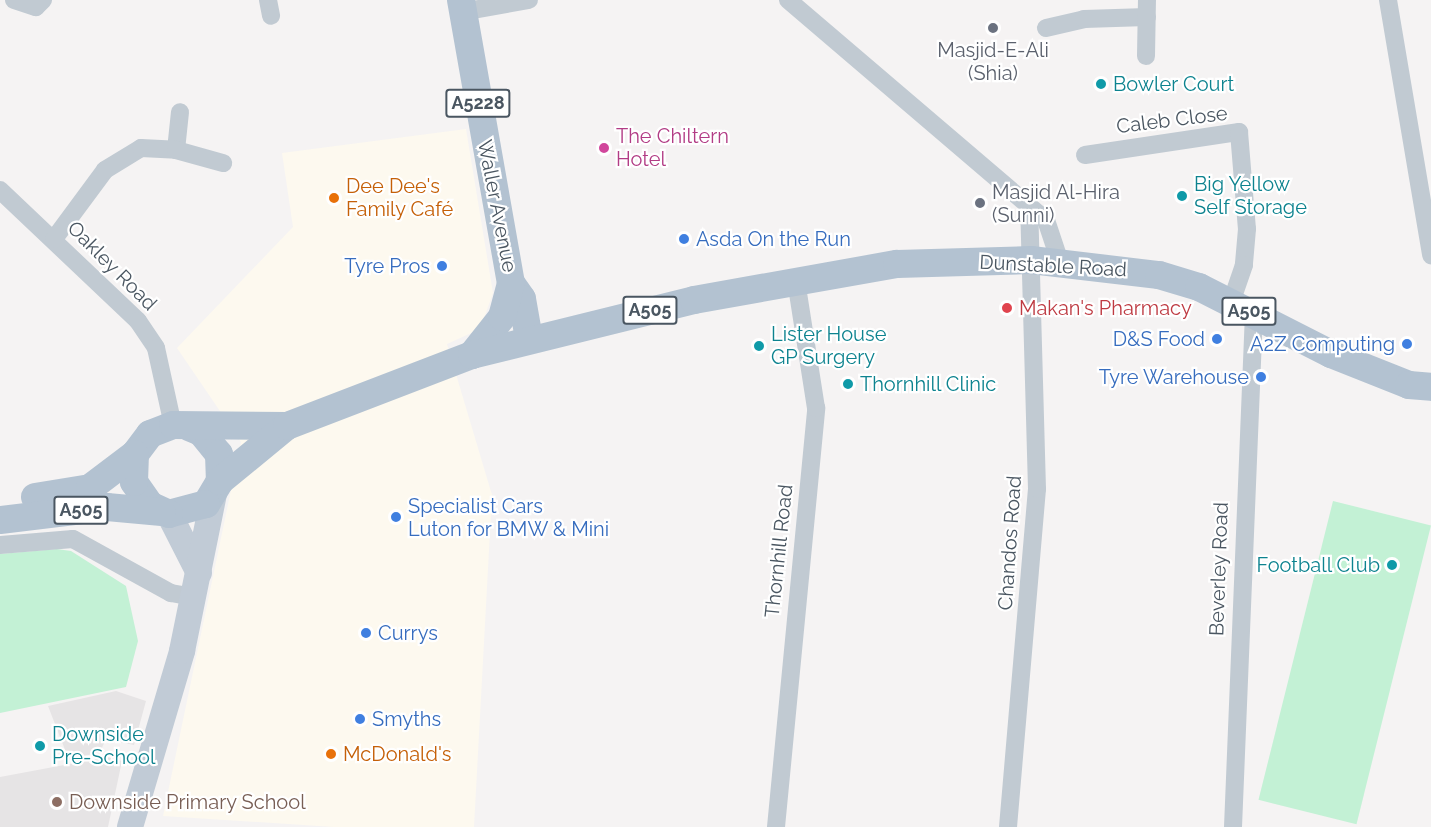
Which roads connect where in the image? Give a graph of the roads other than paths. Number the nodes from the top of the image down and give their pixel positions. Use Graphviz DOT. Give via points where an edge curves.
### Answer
graph roads {
  1 [pos="14,0"];
  2 [pos="43,0"];
  3 [pos="529,0"];
  4 [pos="788,0"];
  5 [pos="1388,0"];
  6 [pos="462,6"];
  7 [pos="1147,9"];
  8 [pos="1046,28"];
  9 [pos="1146,56"];
  10 [pos="180,112"];
  11 [pos="176,150"];
  12 [pos="1084,154"];
  13 [pos="224,163"];
  14 [pos="0,190"];
  15 [pos="1029,206"];
  16 [pos="54,239"];
  17 [pos="1431,255"];
  18 [pos="1031,260"];
  19 [pos="1060,262"];
  20 [pos="796,280"];
  21 [pos="511,283"];
  22 [pos="1243,308"];
  23 [pos="529,338"];
  24 [pos="472,355"];
  25 [pos="1431,387"];
  26 [pos="181,426"];
  27 [pos="287,426"];
  28 [pos="135,454"];
  29 [pos="217,488"];
  30 [pos="0,501"];
  31 [pos="166,513"];
  32 [pos="0,520"];
  33 [pos="0,545"];
  34 [pos="199,573"];
  35 [pos="193,597"];
  36 [pos="130,827"];
  37 [pos="776,827"];
  38 [pos="1008,827"];
  39 [pos="1233,827"];
  1 -- 2 [label="street" via="36,7"];
  3 -- 6 [label="street"];
  4 -- 15 [label="street"];
  5 -- 17 [label="street"];
  6 -- 21 [label="main road, Waller Avenue / A5228"];
  7 -- 8 [label="street"];
  7 -- 9 [label="street"];
  10 -- 11 [label="street"];
  11 -- 13 [label="street"];
  11 -- 16 [label="street" via="141,148 105,170"];
  12 -- 22 [label="street, Caleb Close" via="1239,132 1247,230"];
  14 -- 16 [label="street, Oakley Road"];
  15 -- 18 [label="street, Chandos Road"];
  15 -- 19 [label="street" via="1046,220"];
  16 -- 26 [label="street, Oakley Road" via="138,321 150,339"];
  18 -- 19 [label="main road, Dunstable Road / A505"];
  18 -- 20 [label="main road, Dunstable Road / A505" via="897,264"];
  18 -- 38 [label="street, Chandos Road" via="1037,489"];
  19 -- 22 [label="main road, Dunstable Road / A505" via="1159,275"];
  20 -- 23 [label="main road, A505"];
  20 -- 37 [label="street, Thornhill Road" via="816,408"];
  21 -- 23 [label="main road, Waller Avenue / A5228" via="522,299"];
  21 -- 24 [label="main road" via="502,317"];
  22 -- 25 [label="main road, Dunstable Road / A505" via="1331,354 1410,385"];
  22 -- 39 [label="street, Beverley Road"];
  23 -- 24 [label="main road, A505"];
  24 -- 27 [label="main road, A505"];
  26 -- 27 [label="main road, A505"];
  26 -- 28 [label="main road" via="150,434"];
  26 -- 29 [label="main road" via="207,437 219,454"];
  27 -- 29 [label="main road, A505"];
  28 -- 30 [label="main road, A505" via="90,488"];
  28 -- 31 [label="main road" via="137,488"];
  29 -- 31 [label="main road" via="195,510"];
  29 -- 34 [label="street"];
  31 -- 32 [label="main road, A505" via="107,507"];
  31 -- 34 [label="street"];
  33 -- 35 [label="street" via="73,539 171,592"];
  34 -- 35 [label="street"];
  35 -- 36 [label="street"];
}
